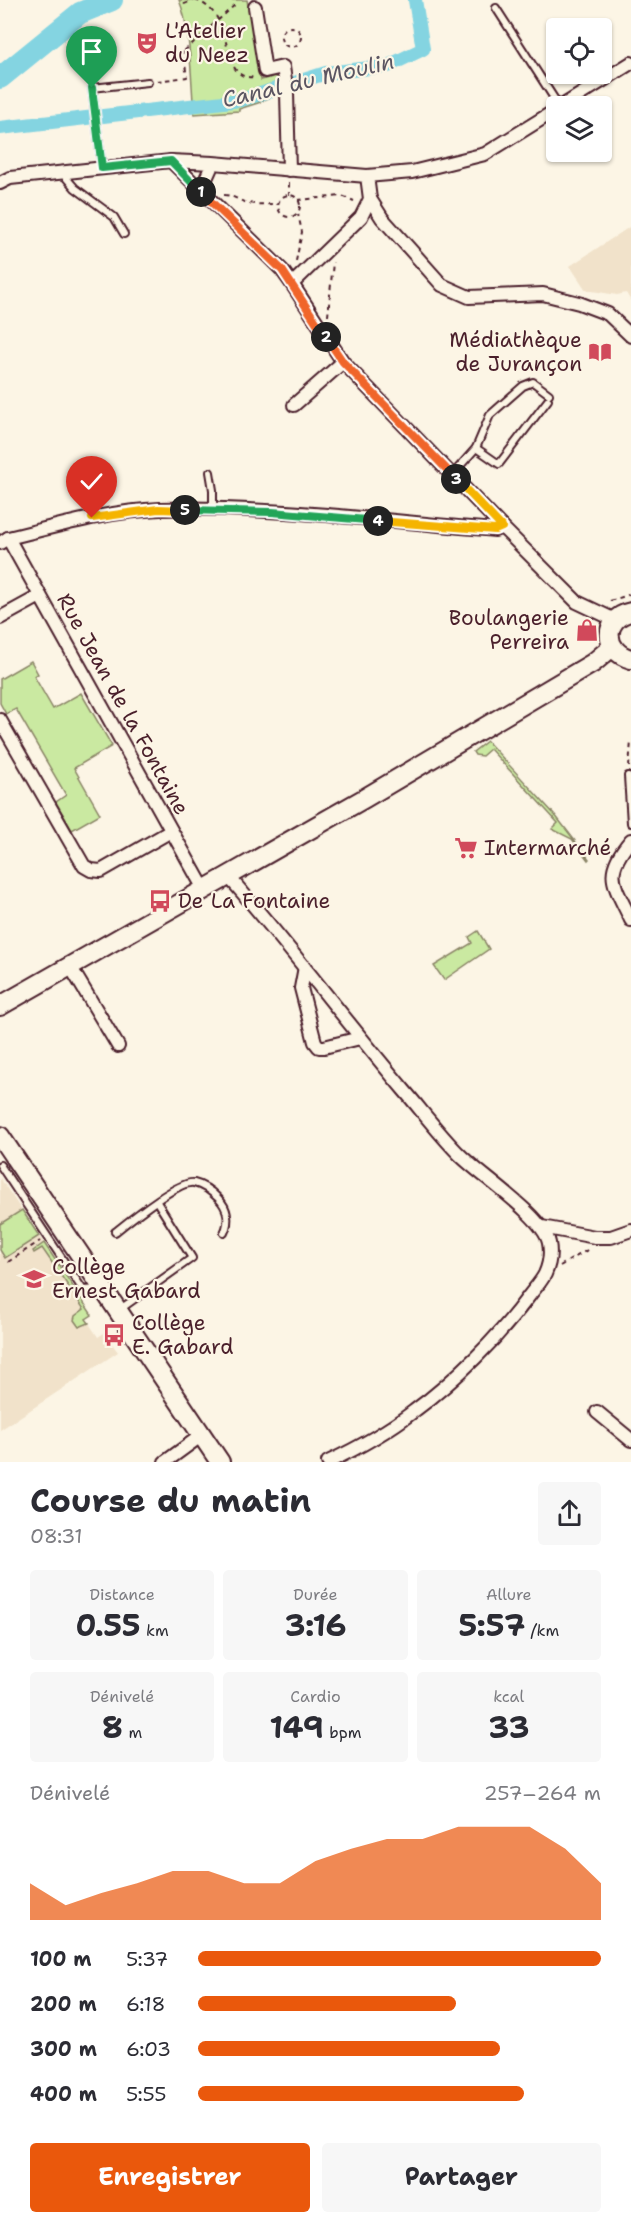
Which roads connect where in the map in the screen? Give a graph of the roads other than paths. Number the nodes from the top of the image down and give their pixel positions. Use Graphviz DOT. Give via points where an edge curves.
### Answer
graph roads {
  1 [pos="255,7"];
  2 [pos="496,8"];
  3 [pos="630,66"];
  4 [pos="148,82"];
  5 [pos="551,96"];
  6 [pos="579,96"];
  7 [pos="546,116"];
  8 [pos="171,161"];
  9 [pos="213,163"];
  10 [pos="102,168"];
  11 [pos="289,170"];
  12 [pos="62,173"];
  13 [pos="367,176"];
  14 [pos="0,183"];
  15 [pos="200,192"];
  16 [pos="367,204"];
  17 [pos="124,234"];
  18 [pos="292,284"];
  19 [pos="631,336"];
  20 [pos="343,362"];
  21 [pos="294,405"];
  22 [pos="476,448"];
  23 [pos="210,472"];
  24 [pos="452,475"];
  25 [pos="213,511"];
  26 [pos="502,527"];
  27 [pos="4,541"];
  28 [pos="40,596"];
  29 [pos="623,616"];
  30 [pos="0,618"];
  31 [pos="612,647"];
  32 [pos="631,659"];
  33 [pos="0,720"];
  34 [pos="628,776"];
  35 [pos="631,823"];
  36 [pos="171,831"];
  37 [pos="631,840"];
  38 [pos="228,876"];
  39 [pos="204,889"];
  40 [pos="631,920"];
  41 [pos="70,966"];
  42 [pos="305,967"];
  43 [pos="0,1006"];
  44 [pos="360,1038"];
  45 [pos="118,1046"];
  46 [pos="0,1136"];
  47 [pos="0,1165"];
  48 [pos="157,1202"];
  49 [pos="542,1227"];
  50 [pos="631,1230"];
  51 [pos="115,1232"];
  52 [pos="224,1233"];
  53 [pos="102,1289"];
  54 [pos="117,1312"];
  55 [pos="597,1412"];
  56 [pos="202,1435"];
  57 [pos="631,1440"];
  58 [pos="165,1462"];
  59 [pos="220,1462"];
  60 [pos="328,1462"];
  1 -- 11 [label="street" via="265,71 283,67"];
  2 -- 5 [label="lane"];
  3 -- 6 [label="street"];
  4 -- 10 [label="lane" via="92,88"];
  7 -- 13 [label="street" via="484,154 412,172"];
  8 -- 9 [label="street"];
  8 -- 10 [label="street"];
  8 -- 15 [label="street"];
  9 -- 11 [label="street"];
  9 -- 15 [label="street"];
  10 -- 12 [label="street"];
  11 -- 13 [label="street"];
  12 -- 14 [label="street" via="10,178"];
  12 -- 17 [label="lane" via="75,188 114,217"];
  13 -- 16 [label="street"];
  15 -- 18 [label="street"];
  16 -- 18 [label="street" via="361,217"];
  16 -- 19 [label="street" via="442,285 469,297 543,294 579,303 609,314"];
  18 -- 20 [label="street"];
  20 -- 21 [label="street"];
  20 -- 24 [label="street"];
  22 -- 22 [label="lane" via="490,415 523,386 533,382 549,397 499,464"];
  22 -- 24 [label="lane"];
  23 -- 25 [label="lane"];
  24 -- 26 [label="street"];
  25 -- 26 [label="street" via="495,530"];
  25 -- 27 [label="street" via="158,509 97,517"];
  26 -- 29 [label="street" via="577,602"];
  27 -- 28 [label="street, Rue Jean de la Fontaine"];
  28 -- 30 [label="street"];
  28 -- 36 [label="street, Rue Jean de la Fontaine"];
  29 -- 31 [label="street" via="610,633"];
  31 -- 32 [label="street"];
  31 -- 38 [label="street" via="593,663 449,750"];
  33 -- 36 [label="street" via="84,866 101,872"];
  34 -- 35 [label="lane"];
  36 -- 39 [label="street, Rue Jean de la Fontaine"];
  37 -- 40 [label="street" via="613,868 613,881"];
  38 -- 39 [label="street"];
  38 -- 42 [label="street"];
  39 -- 41 [label="street"];
  41 -- 43 [label="street"];
  41 -- 45 [label="street"];
  42 -- 44 [label="street"];
  42 -- 44 [label="street" via="301,988 315,1042 324,1047"];
  44 -- 49 [label="street" via="459,1154"];
  46 -- 53 [label="street"];
  47 -- 53 [label="lane" via="84,1290"];
  48 -- 51 [label="lane"];
  48 -- 52 [label="lane" via="177,1186 194,1183 205,1188 221,1200 228,1218"];
  48 -- 54 [label="lane" via="192,1258"];
  49 -- 50 [label="street" via="595,1237 611,1237"];
  49 -- 60 [label="street" via="549,1243 550,1261 544,1275 488,1344 414,1411"];
  53 -- 54 [label="street"];
  54 -- 56 [label="street"];
  55 -- 57 [label="street"];
  56 -- 58 [label="street"];
  56 -- 59 [label="street"];
}
